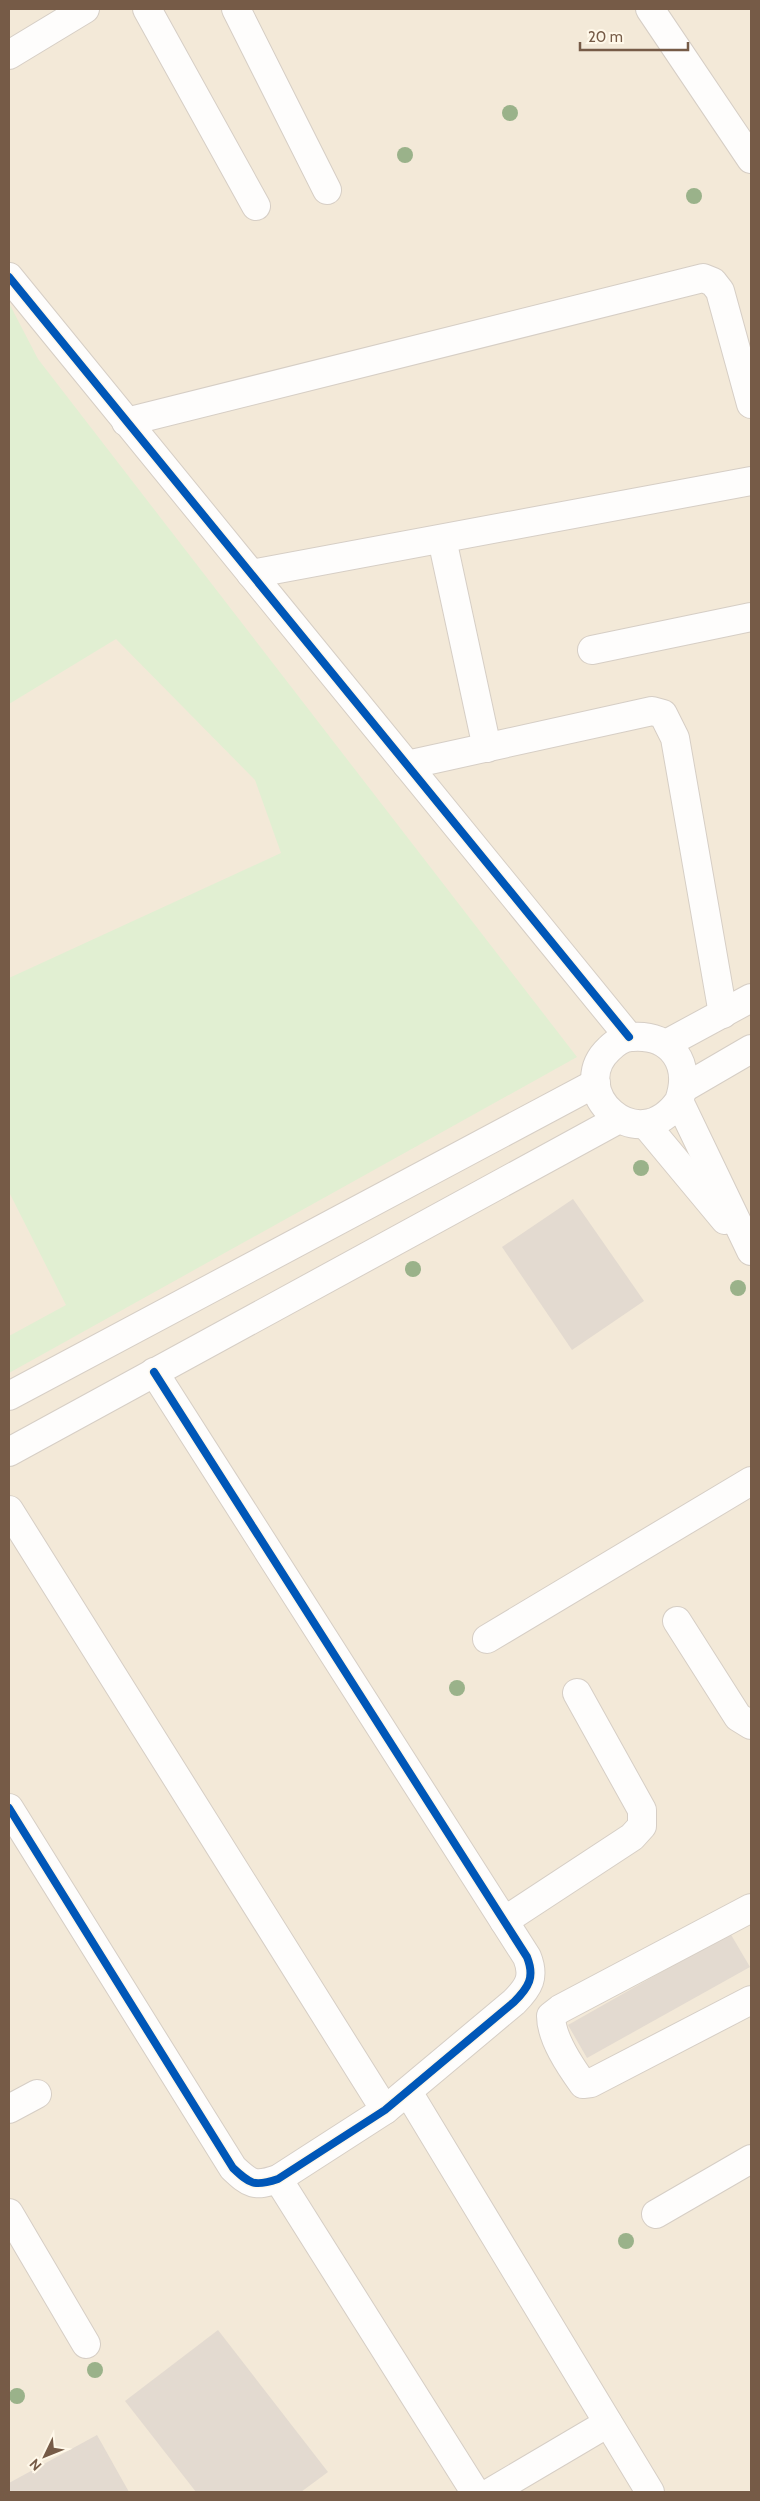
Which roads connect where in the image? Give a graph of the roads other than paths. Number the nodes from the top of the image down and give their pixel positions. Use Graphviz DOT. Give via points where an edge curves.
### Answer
graph roads {
  1 [pos="85,9"];
  2 [pos="147,9"];
  3 [pos="236,9"];
  4 [pos="650,9"];
  5 [pos="9,55"];
  6 [pos="751,159"];
  7 [pos="327,190"];
  8 [pos="256,206"];
  9 [pos="10,281"];
  10 [pos="751,404"];
  11 [pos="126,422"];
  12 [pos="751,481"];
  13 [pos="442,539"];
  14 [pos="250,574"];
  15 [pos="751,617"];
  16 [pos="592,650"];
  17 [pos="487,748"];
  18 [pos="407,766"];
  19 [pos="751,998"];
  20 [pos="723,1014"];
  21 [pos="628,1037"];
  22 [pos="666,1044"];
  23 [pos="751,1049"];
  24 [pos="596,1083"];
  25 [pos="682,1094"];
  26 [pos="619,1119"];
  27 [pos="646,1125"];
  28 [pos="751,1251"];
  29 [pos="154,1372"];
  30 [pos="9,1396"];
  31 [pos="9,1452"];
  32 [pos="751,1481"];
  33 [pos="9,1510"];
  34 [pos="678,1621"];
  35 [pos="487,1639"];
  36 [pos="577,1693"];
  37 [pos="751,1725"];
  38 [pos="9,1808"];
  39 [pos="751,1908"];
  40 [pos="504,1921"];
  41 [pos="751,2000"];
  42 [pos="408,2092"];
  43 [pos="37,2094"];
  44 [pos="9,2110"];
  45 [pos="386,2110"];
  46 [pos="751,2159"];
  47 [pos="278,2179"];
  48 [pos="9,2213"];
  49 [pos="656,2214"];
  50 [pos="86,2344"];
  51 [pos="608,2423"];
  52 [pos="475,2492"];
  53 [pos="491,2492"];
  54 [pos="650,2492"];
  1 -- 5 [label="street"];
  2 -- 8 [label="street"];
  3 -- 7 [label="street"];
  4 -- 6 [label="street"];
  9 -- 11 [label="street"];
  10 -- 11 [label="street" via="720,291 713,282 703,278"];
  11 -- 14 [label="street"];
  12 -- 13 [label="street"];
  13 -- 14 [label="street"];
  13 -- 17 [label="street"];
  14 -- 18 [label="street"];
  15 -- 16 [label="street"];
  17 -- 18 [label="street"];
  17 -- 20 [label="street" via="652,711 663,714 675,738"];
  18 -- 21 [label="street"];
  19 -- 20 [label="street"];
  20 -- 22 [label="street"];
  21 -- 22 [label="street" via="644,1036"];
  21 -- 24 [label="street" via="615,1043 604,1054 597,1068"];
  22 -- 25 [label="street" via="680,1060 684,1074"];
  23 -- 25 [label="street"];
  24 -- 26 [label="street" via="599,1098"];
  24 -- 30 [label="street"];
  25 -- 27 [label="street" via="671,1112"];
  25 -- 28 [label="street"];
  26 -- 27 [label="street"];
  26 -- 29 [label="street"];
  27 -- 28 [label="street"];
  29 -- 31 [label="street"];
  29 -- 40 [label="street"];
  32 -- 35 [label="street"];
  33 -- 45 [label="street"];
  34 -- 37 [label="street" via="738,1717"];
  36 -- 40 [label="street" via="642,1810 642,1826 632,1836"];
  38 -- 47 [label="street" via="233,2168 247,2181 260,2185"];
  39 -- 41 [label="street" via="560,2009 551,2016 551,2028 580,2080 583,2084 591,2083"];
  40 -- 42 [label="street" via="531,1968 526,1990"];
  42 -- 45 [label="street"];
  42 -- 51 [label="street"];
  43 -- 44 [label="street"];
  45 -- 47 [label="street"];
  46 -- 49 [label="street"];
  47 -- 52 [label="street"];
  48 -- 50 [label="street"];
  51 -- 53 [label="street"];
  51 -- 54 [label="street"];
}
